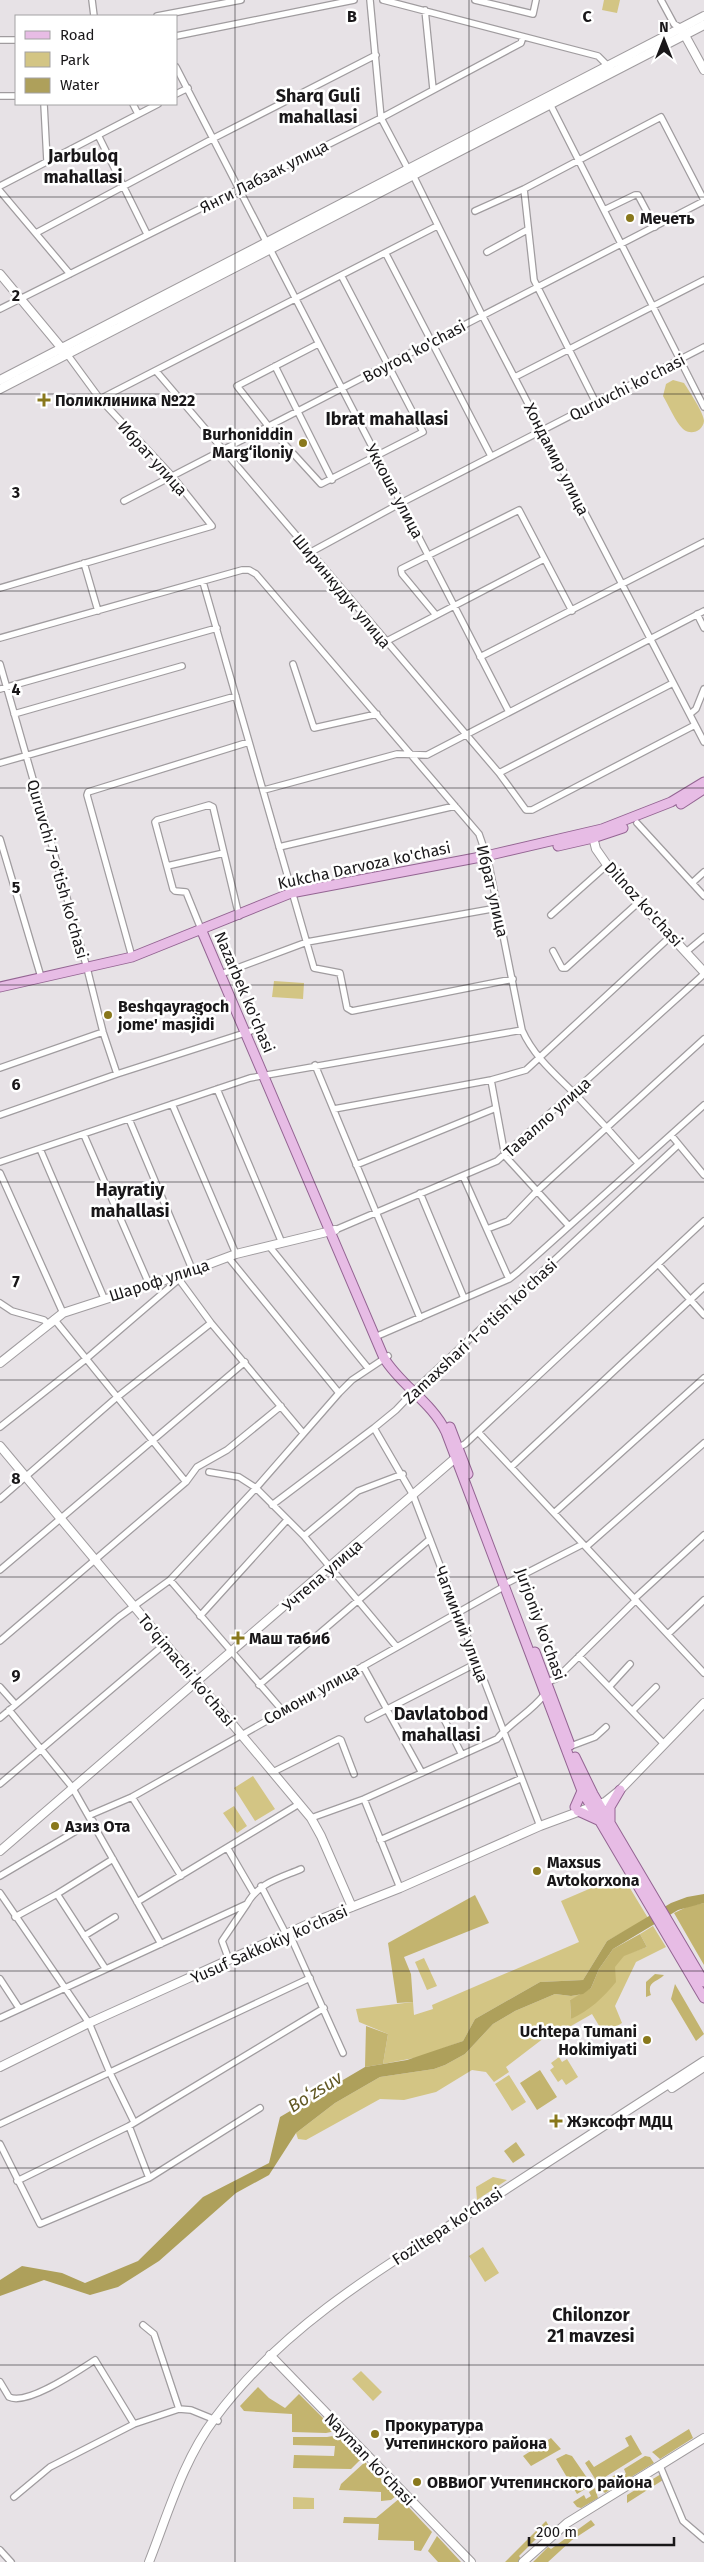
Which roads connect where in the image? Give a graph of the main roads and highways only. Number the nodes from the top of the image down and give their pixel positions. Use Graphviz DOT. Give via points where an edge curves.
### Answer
graph roads {
  1 [pos="704,16"];
  2 [pos="704,25"];
  3 [pos="683,31"];
  4 [pos="610,69"];
  5 [pos="704,70"];
  6 [pos="410,172"];
  7 [pos="0,274"];
  8 [pos="65,351"];
  9 [pos="0,380"];
  10 [pos="0,389"];
  11 [pos="704,782"];
  12 [pos="704,789"];
  13 [pos="592,835"];
  14 [pos="204,931"];
  15 [pos="88,971"];
  16 [pos="704,973"];
  17 [pos="0,987"];
  18 [pos="0,992"];
  19 [pos="333,1231"];
  20 [pos="0,1363"];
  21 [pos="415,1390"];
  22 [pos="0,1446"];
  23 [pos="457,1452"];
  24 [pos="507,1584"];
  25 [pos="196,1681"];
  26 [pos="704,1703"];
  27 [pos="663,1743"];
  28 [pos="620,1790"];
  29 [pos="582,1791"];
  30 [pos="594,1803"];
  31 [pos="576,1809"];
  32 [pos="606,1823"];
  33 [pos="0,1851"];
  34 [pos="352,1907"];
  35 [pos="689,1966"];
  36 [pos="704,1982"];
  37 [pos="704,1998"];
  38 [pos="704,2061"];
  39 [pos="0,2067"];
  40 [pos="704,2067"];
  41 [pos="271,2357"];
  42 [pos="216,2420"];
  43 [pos="704,2438"];
  44 [pos="704,2444"];
  45 [pos="661,2468"];
  46 [pos="150,2562"];
  47 [pos="154,2562"];
  48 [pos="471,2562"];
  49 [pos="523,2562"];
  50 [pos="528,2562"];
  1 -- 3 [label="main road"];
  2 -- 3 [label="main road"];
  3 -- 4 [label="main road"];
  3 -- 5 [label="main road"];
  4 -- 6 [label="main road"];
  4 -- 6 [label="main road" via="550,104"];
  6 -- 8 [label="main road"];
  7 -- 8 [label="main road, Ибрат улица"];
  8 -- 9 [label="main road"];
  8 -- 10 [label="main road"];
  11 -- 13 [label="main road, Kukcha Darvoza ko'chasi" via="652,811"];
  12 -- 13 [label="main road, Kukcha Darvoza ko'chasi" via="675,807 637,823"];
  13 -- 14 [label="main road, Kukcha Darvoza ko'chasi" via="292,895"];
  13 -- 16 [label="main road, Dilnoz ko'chasi" via="596,849 607,865"];
  14 -- 15 [label="main road, Kukcha Darvoza ko'chasi"];
  14 -- 15 [label="main road, Kukcha Darvoza ko'chasi" via="133,963"];
  14 -- 19 [label="main road, Nazarbek ko'chasi"];
  15 -- 17 [label="main road, Kukcha Darvoza ko'chasi" via="41,977"];
  15 -- 18 [label="main road, Kukcha Darvoza ko'chasi"];
  19 -- 20 [label="main road, Шароф улица" via="236,1254 192,1269 178,1278 149,1284 63,1313"];
  19 -- 21 [label="main road, Nazarbek ko'chasi" via="386,1357"];
  21 -- 23 [label="main road, Jurjoniy ko'chasi" via="441,1412"];
  22 -- 25 [label="main road, To'qimachi ko'chasi"];
  23 -- 24 [label="main road, Jurjoniy ko'chasi"];
  23 -- 25 [label="main road, Учтепа улица" via="330,1568"];
  24 -- 29 [label="main road, Jurjoniy ko'chasi" via="544,1695"];
  24 -- 30 [label="main road, Jurjoniy ko'chasi"];
  25 -- 33 [label="main road, Учтепа улица"];
  25 -- 34 [label="main road, To'qimachi ko'chasi" via="311,1818"];
  26 -- 27 [label="main road, Yusuf Sakkokiy ko'chasi"];
  27 -- 28 [label="main road, Yusuf Sakkokiy ko'chasi"];
  27 -- 30 [label="main road, Yusuf Sakkokiy ko'chasi" via="611,1792"];
  28 -- 30 [label="main road, Yusuf Sakkokiy ko'chasi"];
  28 -- 32 [label="main road" via="610,1807"];
  29 -- 30 [label="main road, Jurjoniy ko'chasi"];
  29 -- 31 [label="main road"];
  30 -- 31 [label="main road, Yusuf Sakkokiy ko'chasi"];
  30 -- 32 [label="main road, Jurjoniy ko'chasi"];
  31 -- 32 [label="main road"];
  31 -- 34 [label="main road, Yusuf Sakkokiy ko'chasi"];
  32 -- 35 [label="main road, Jurjoniy ko'chasi"];
  34 -- 39 [label="main road, Yusuf Sakkokiy ko'chasi" via="89,2023"];
  35 -- 36 [label="main road"];
  35 -- 37 [label="main road"];
  38 -- 41 [label="main road, Foziltepa ko'chasi" via="409,2250 336,2300"];
  40 -- 41 [label="main road, Foziltepa ko'chasi" via="373,2279"];
  41 -- 42 [label="main road, Foziltepa ko'chasi"];
  41 -- 48 [label="main road, Nayman ko'chasi"];
  42 -- 46 [label="main road, Foziltepa ko'chasi" via="184,2473"];
  42 -- 47 [label="main road, Foziltepa ko'chasi" via="186,2480"];
  43 -- 45 [label="main road"];
  44 -- 45 [label="main road"];
  45 -- 49 [label="main road" via="567,2523"];
  45 -- 50 [label="main road" via="571,2526"];
}
